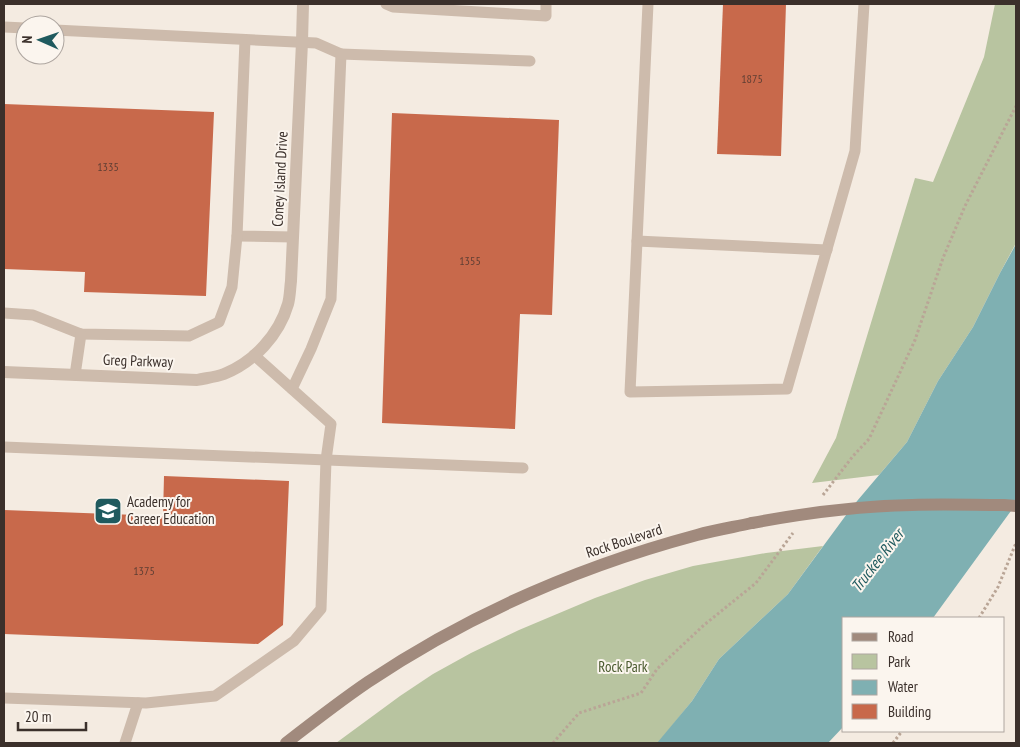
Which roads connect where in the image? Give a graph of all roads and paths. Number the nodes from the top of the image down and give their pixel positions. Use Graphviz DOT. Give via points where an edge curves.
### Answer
graph roads {
  1 [pos="303,4"];
  2 [pos="546,4"];
  3 [pos="648,4"];
  4 [pos="864,4"];
  5 [pos="391,5"];
  6 [pos="65,31"];
  7 [pos="245,40"];
  8 [pos="302,42"];
  9 [pos="341,54"];
  10 [pos="530,62"];
  11 [pos="1016,106"];
  12 [pos="237,236"];
  13 [pos="293,237"];
  14 [pos="637,241"];
  15 [pos="827,250"];
  16 [pos="4,313"];
  17 [pos="81,334"];
  18 [pos="258,352"];
  19 [pos="4,372"];
  20 [pos="75,375"];
  21 [pos="292,389"];
  22 [pos="4,447"];
  23 [pos="326,460"];
  24 [pos="522,468"];
  25 [pos="819,500"];
  26 [pos="1016,506"];
  27 [pos="796,529"];
  28 [pos="1016,543"];
  29 [pos="980,617"];
  30 [pos="4,698"];
  31 [pos="138,703"];
  32 [pos="901,732"];
  33 [pos="125,743"];
  34 [pos="286,743"];
  35 [pos="553,743"];
  36 [pos="893,743"];
  1 -- 8 [label="street, Coney Island Drive"];
  2 -- 5 [label="lane" via="546,16"];
  3 -- 14 [label="lane"];
  4 -- 15 [label="lane" via="855,151"];
  6 -- 7 [label="lane"];
  7 -- 8 [label="lane"];
  7 -- 12 [label="lane"];
  8 -- 9 [label="lane" via="316,43"];
  8 -- 13 [label="street, Coney Island Drive"];
  9 -- 10 [label="lane"];
  9 -- 21 [label="lane" via="331,299"];
  11 -- 25 [label="path" via="965,206 915,340 869,439"];
  12 -- 13 [label="lane"];
  12 -- 17 [label="lane" via="232,287 219,322 189,336"];
  13 -- 18 [label="street, Coney Island Drive" via="288,304 277,329"];
  14 -- 15 [label="lane"];
  14 -- 15 [label="lane" via="630,392 787,389"];
  16 -- 17 [label="lane" via="33,314"];
  17 -- 20 [label="lane"];
  18 -- 20 [label="street, Greg Parkway" via="224,374 197,380"];
  18 -- 21 [label="lane"];
  19 -- 20 [label="street, Greg Parkway"];
  21 -- 23 [label="lane" via="331,424"];
  22 -- 23 [label="lane"];
  23 -- 24 [label="lane"];
  23 -- 31 [label="lane" via="321,609 294,641 215,696"];
  26 -- 34 [label="main road, Rock Boulevard, bridge" via="911,504 834,510 698,534 645,550 534,591 468,623 369,682"];
  27 -- 35 [label="path" via="756,583 657,669 641,693 579,713"];
  28 -- 29 [label="path" via="998,587"];
  30 -- 31 [label="lane"];
  31 -- 33 [label="lane"];
  32 -- 36 [label="path"];
}
